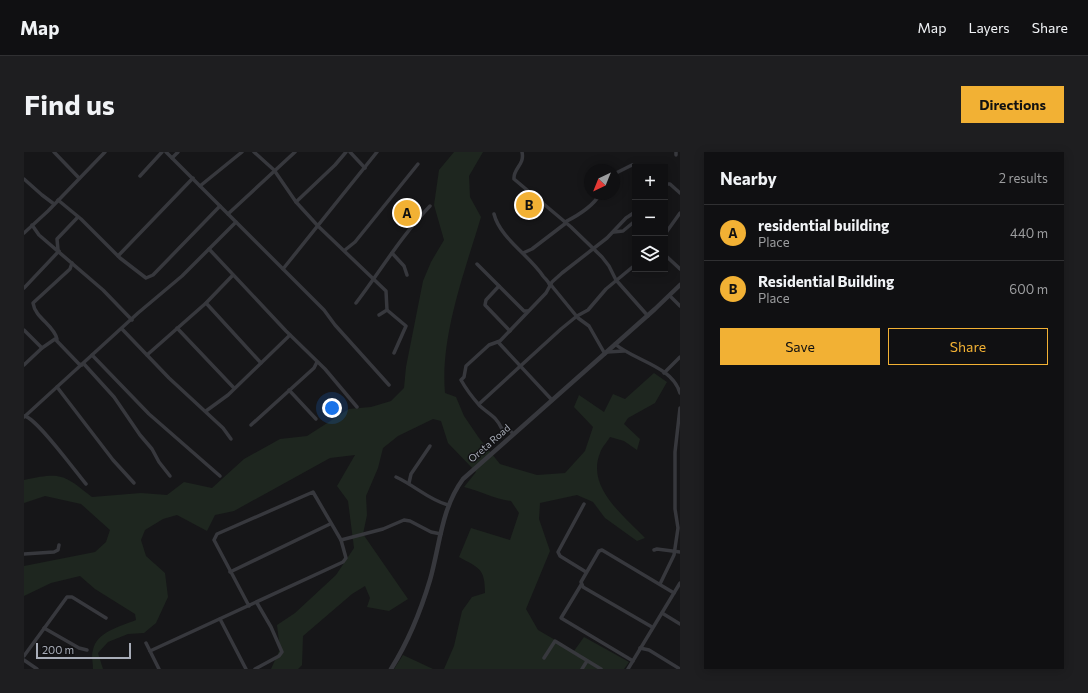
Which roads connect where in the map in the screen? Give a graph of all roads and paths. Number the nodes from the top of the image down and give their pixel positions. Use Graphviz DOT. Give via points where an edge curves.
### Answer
graph roads {
  1 [pos="54,152"];
  2 [pos="105,152"];
  3 [pos="162,152"];
  4 [pos="166,152"];
  5 [pos="178,152"];
  6 [pos="242,152"];
  7 [pos="254,152"];
  8 [pos="295,152"];
  9 [pos="346,152"];
  10 [pos="350,152"];
  11 [pos="378,152"];
  12 [pos="522,152"];
  13 [pos="172,158"];
  14 [pos="418,164"];
  15 [pos="632,165"];
  16 [pos="365,168"];
  17 [pos="274,170"];
  18 [pos="620,171"];
  19 [pos="140,176"];
  20 [pos="79,178"];
  21 [pos="192,178"];
  22 [pos="24,179"];
  23 [pos="668,184"];
  24 [pos="200,186"];
  25 [pos="680,193"];
  26 [pos="58,200"];
  27 [pos="595,200"];
  28 [pos="296,202"];
  29 [pos="54,204"];
  30 [pos="220,206"];
  31 [pos="430,206"];
  32 [pos="680,213"];
  33 [pos="228,214"];
  34 [pos="494,214"];
  35 [pos="632,214"];
  36 [pos="78,217"];
  37 [pos="573,219"];
  38 [pos="236,222"];
  39 [pos="566,223"];
  40 [pos="632,224"];
  41 [pos="32,225"];
  42 [pos="318,226"];
  43 [pos="571,227"];
  44 [pos="668,230"];
  45 [pos="24,233"];
  46 [pos="613,233"];
  47 [pos="209,249"];
  48 [pos="593,249"];
  49 [pos="58,250"];
  50 [pos="345,250"];
  51 [pos="525,252"];
  52 [pos="392,253"];
  53 [pos="118,256"];
  54 [pos="668,258"];
  55 [pos="72,263"];
  56 [pos="477,264"];
  57 [pos="632,267"];
  58 [pos="283,269"];
  59 [pos="680,269"];
  60 [pos="233,275"];
  61 [pos="407,275"];
  62 [pos="374,279"];
  63 [pos="616,280"];
  64 [pos="551,284"];
  65 [pos="680,285"];
  66 [pos="499,286"];
  67 [pos="24,288"];
  68 [pos="670,296"];
  69 [pos="206,303"];
  70 [pos="356,303"];
  71 [pos="680,306"];
  72 [pos="387,310"];
  73 [pos="585,312"];
  74 [pos="524,313"];
  75 [pos="379,315"];
  76 [pos="577,316"];
  77 [pos="648,316"];
  78 [pos="132,320"];
  79 [pos="585,322"];
  80 [pos="177,328"];
  81 [pos="122,329"];
  82 [pos="24,330"];
  83 [pos="510,331"];
  84 [pos="290,336"];
  85 [pos="57,339"];
  86 [pos="498,342"];
  87 [pos="615,344"];
  88 [pos="42,348"];
  89 [pos="624,352"];
  90 [pos="394,353"];
  91 [pos="606,353"];
  92 [pos="92,355"];
  93 [pos="147,355"];
  94 [pos="680,357"];
  95 [pos="317,362"];
  96 [pos="261,363"];
  97 [pos="24,365"];
  98 [pos="81,365"];
  99 [pos="521,367"];
  100 [pos="664,373"];
  101 [pos="389,386"];
  102 [pos="57,387"];
  103 [pos="234,388"];
  104 [pos="289,390"];
  105 [pos="680,393"];
  106 [pos="552,400"];
  107 [pos="479,404"];
  108 [pos="357,407"];
  109 [pos="680,408"];
  110 [pos="206,411"];
  111 [pos="29,413"];
  112 [pos="24,417"];
  113 [pos="30,418"];
  114 [pos="316,419"];
  115 [pos="679,420"];
  116 [pos="251,425"];
  117 [pos="513,434"];
  118 [pos="231,439"];
  119 [pos="430,446"];
  120 [pos="170,476"];
  121 [pos="220,476"];
  122 [pos="396,477"];
  123 [pos="134,483"];
  124 [pos="409,483"];
  125 [pos="86,484"];
  126 [pos="584,504"];
  127 [pos="448,505"];
  128 [pos="330,524"];
  129 [pos="441,534"];
  130 [pos="341,540"];
  131 [pos="59,545"];
  132 [pos="654,550"];
  133 [pos="676,550"];
  134 [pos="680,552"];
  135 [pos="24,554"];
  136 [pos="579,568"];
  137 [pos="230,572"];
  138 [pos="586,572"];
  139 [pos="583,578"];
  140 [pos="680,583"];
  141 [pos="660,584"];
  142 [pos="581,585"];
  143 [pos="679,587"];
  144 [pos="674,593"];
  145 [pos="257,603"];
  146 [pos="249,606"];
  147 [pos="662,614"];
  148 [pos="106,618"];
  149 [pos="220,619"];
  150 [pos="680,624"];
  151 [pos="652,627"];
  152 [pos="44,628"];
  153 [pos="146,643"];
  154 [pos="640,648"];
  155 [pos="87,650"];
  156 [pos="150,651"];
  157 [pos="24,656"];
  158 [pos="544,658"];
  159 [pos="24,660"];
  160 [pos="587,661"];
  161 [pos="633,661"];
  162 [pos="37,669"];
  163 [pos="159,669"];
  164 [pos="246,669"];
  165 [pos="256,669"];
  166 [pos="391,669"];
  167 [pos="582,669"];
  168 [pos="601,669"];
  169 [pos="628,669"];
  170 [pos="680,669"];
  1 -- 20 [label="street"];
  2 -- 20 [label="street"];
  3 -- 19 [label="street"];
  4 -- 13 [label="street"];
  5 -- 13 [label="street"];
  6 -- 24 [label="street"];
  7 -- 17 [label="street"];
  8 -- 17 [label="street"];
  9 -- 28 [label="street"];
  10 -- 16 [label="street"];
  11 -- 16 [label="street"];
  12 -- 39 [label="street" via="523,161 514,174 514,179"];
  13 -- 21 [label="street"];
  14 -- 50 [label="street" via="355,242"];
  15 -- 18 [label="street"];
  16 -- 42 [label="street"];
  17 -- 28 [label="street"];
  17 -- 33 [label="street"];
  20 -- 26 [label="street"];
  21 -- 24 [label="street"];
  21 -- 53 [label="street"];
  22 -- 29 [label="street"];
  23 -- 25 [label="street"];
  24 -- 30 [label="street"];
  26 -- 29 [label="street"];
  26 -- 36 [label="street"];
  27 -- 37 [label="street"];
  28 -- 42 [label="street"];
  29 -- 41 [label="street"];
  30 -- 33 [label="street"];
  30 -- 53 [label="street" via="148,278 143,277"];
  31 -- 52 [label="street" via="403,236"];
  32 -- 44 [label="street"];
  33 -- 38 [label="street"];
  34 -- 51 [label="street" via="498,227"];
  35 -- 46 [label="street" via="622,221"];
  36 -- 49 [label="street" via="57,239"];
  36 -- 53 [label="street"];
  37 -- 39 [label="street"];
  37 -- 43 [label="street"];
  38 -- 47 [label="street"];
  38 -- 58 [label="street"];
  39 -- 43 [label="street"];
  39 -- 51 [label="street"];
  40 -- 46 [label="street" via="623,231"];
  41 -- 45 [label="street"];
  41 -- 49 [label="street" via="39,235"];
  42 -- 50 [label="street"];
  42 -- 58 [label="street"];
  43 -- 48 [label="street"];
  46 -- 48 [label="street"];
  47 -- 60 [label="street"];
  47 -- 78 [label="street"];
  48 -- 63 [label="street" via="606,261"];
  48 -- 64 [label="street"];
  49 -- 55 [label="street"];
  49 -- 67 [label="street"];
  50 -- 62 [label="street"];
  51 -- 64 [label="street"];
  52 -- 61 [label="street" via="404,266"];
  52 -- 62 [label="street"];
  54 -- 59 [label="street"];
  55 -- 78 [label="street"];
  55 -- 85 [label="street" via="34,303 36,311"];
  56 -- 66 [label="street"];
  57 -- 63 [label="street"];
  58 -- 101 [label="street" via="324,310 334,325"];
  60 -- 69 [label="street"];
  60 -- 84 [label="street"];
  62 -- 70 [label="street"];
  62 -- 72 [label="street" via="386,291"];
  63 -- 73 [label="street"];
  63 -- 77 [label="street"];
  64 -- 74 [label="street" via="546,293"];
  64 -- 76 [label="street"];
  65 -- 68 [label="street, Oreta Road"];
  66 -- 74 [label="street"];
  66 -- 83 [label="street" via="486,300 485,305"];
  68 -- 71 [label="street"];
  68 -- 77 [label="street, Oreta Road"];
  69 -- 80 [label="street"];
  69 -- 96 [label="street"];
  72 -- 75 [label="street"];
  72 -- 90 [label="street" via="406,326"];
  73 -- 76 [label="street"];
  73 -- 79 [label="street"];
  74 -- 83 [label="street"];
  76 -- 79 [label="street"];
  76 -- 99 [label="street"];
  77 -- 87 [label="street, Oreta Road"];
  78 -- 81 [label="street"];
  79 -- 91 [label="street"];
  80 -- 93 [label="street"];
  80 -- 103 [label="street"];
  81 -- 92 [label="street"];
  81 -- 93 [label="street"];
  82 -- 88 [label="street"];
  83 -- 86 [label="street"];
  84 -- 95 [label="street"];
  84 -- 96 [label="street"];
  85 -- 88 [label="street"];
  85 -- 98 [label="street"];
  86 -- 99 [label="street"];
  86 -- 107 [label="street" via="493,342 467,364 461,380 465,389"];
  87 -- 89 [label="street"];
  87 -- 91 [label="street, Oreta Road"];
  88 -- 97 [label="street"];
  89 -- 91 [label="street"];
  89 -- 100 [label="street"];
  91 -- 106 [label="street, Oreta Road"];
  92 -- 98 [label="street"];
  92 -- 121 [label="street" via="149,414"];
  93 -- 110 [label="street"];
  94 -- 100 [label="street"];
  95 -- 104 [label="street" via="314,368"];
  95 -- 108 [label="street"];
  96 -- 103 [label="street"];
  98 -- 102 [label="street"];
  98 -- 120 [label="street" via="114,397"];
  99 -- 106 [label="street"];
  99 -- 107 [label="street"];
  100 -- 105 [label="street" via="672,377"];
  102 -- 111 [label="street"];
  102 -- 123 [label="street"];
  103 -- 110 [label="street" via="222,401"];
  104 -- 114 [label="street"];
  104 -- 116 [label="street"];
  106 -- 117 [label="street, Oreta Road"];
  107 -- 117 [label="street" via="497,419 502,429 509,429"];
  109 -- 115 [label="street"];
  110 -- 118 [label="street"];
  111 -- 112 [label="street"];
  111 -- 113 [label="street"];
  112 -- 113 [label="street"];
  113 -- 125 [label="street"];
  115 -- 133 [label="street" via="675,452 678,528"];
  117 -- 127 [label="street, Oreta Road" via="463,479"];
  119 -- 124 [label="street" via="411,474"];
  122 -- 124 [label="street"];
  124 -- 127 [label="street" via="438,502"];
  126 -- 136 [label="street" via="558,552"];
  127 -- 129 [label="street, Oreta Road"];
  128 -- 130 [label="street"];
  128 -- 137 [label="street"];
  128 -- 137 [label="street" via="315,494 311,492 217,534 214,540"];
  129 -- 130 [label="street" via="404,520 384,529"];
  129 -- 166 [label="street, Oreta Road" via="430,579 415,622"];
  130 -- 145 [label="street" via="346,555 343,562"];
  131 -- 135 [label="street" via="58,550 54,552"];
  132 -- 133 [label="street"];
  133 -- 134 [label="street"];
  133 -- 141 [label="street"];
  136 -- 138 [label="street"];
  136 -- 139 [label="street"];
  137 -- 146 [label="street"];
  138 -- 139 [label="street"];
  138 -- 141 [label="street" via="602,550"];
  139 -- 142 [label="street"];
  140 -- 143 [label="street"];
  141 -- 144 [label="street"];
  142 -- 151 [label="street"];
  142 -- 161 [label="street" via="561,618"];
  143 -- 144 [label="street"];
  144 -- 147 [label="street"];
  145 -- 146 [label="street"];
  145 -- 165 [label="street" via="282,652"];
  146 -- 149 [label="street"];
  147 -- 150 [label="street"];
  147 -- 151 [label="street"];
  148 -- 152 [label="street" via="69,596"];
  149 -- 156 [label="street"];
  149 -- 164 [label="street"];
  151 -- 154 [label="street"];
  152 -- 155 [label="street" via="73,646"];
  152 -- 157 [label="street"];
  153 -- 156 [label="street"];
  154 -- 161 [label="street"];
  154 -- 170 [label="street" via="649,650"];
  156 -- 163 [label="street"];
  158 -- 160 [label="street" via="555,641"];
  159 -- 162 [label="street"];
  160 -- 167 [label="street"];
  160 -- 168 [label="street"];
  161 -- 169 [label="street"];
}
